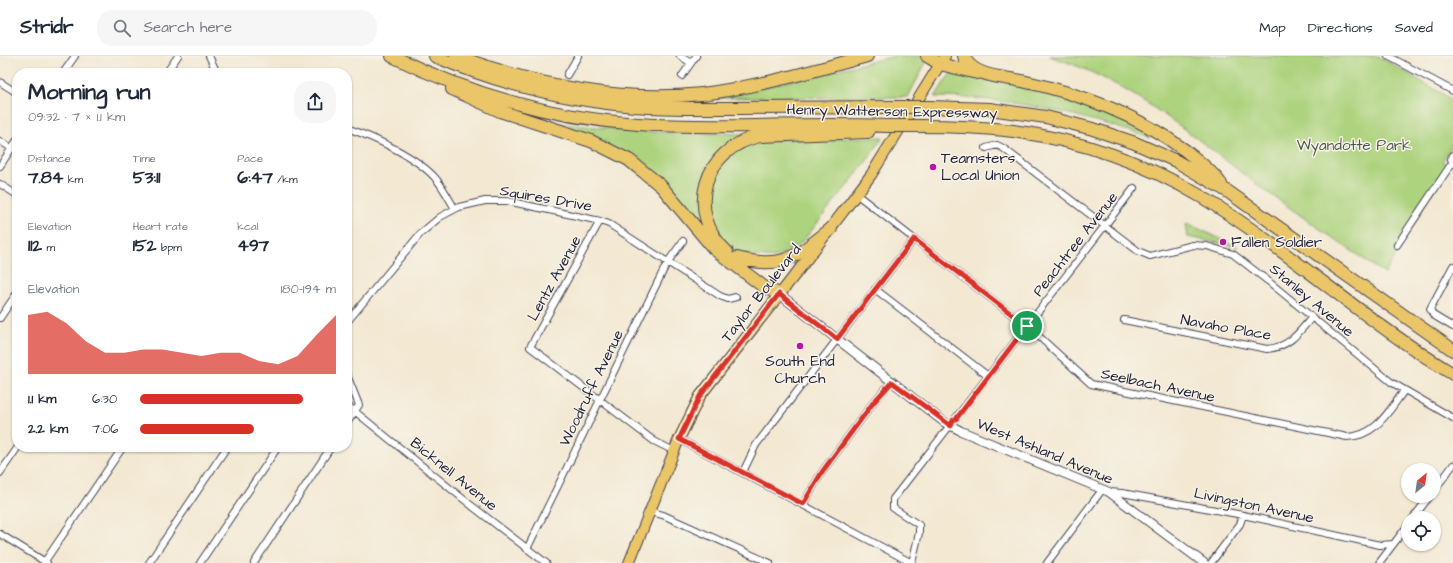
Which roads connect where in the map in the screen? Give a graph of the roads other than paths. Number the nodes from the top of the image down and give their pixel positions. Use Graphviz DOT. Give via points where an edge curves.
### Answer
graph roads {
  1 [pos="75,56"];
  2 [pos="178,56"];
  3 [pos="209,56"];
  4 [pos="392,56"];
  5 [pos="435,56"];
  6 [pos="456,56"];
  7 [pos="578,56"];
  8 [pos="680,56"];
  9 [pos="696,56"];
  10 [pos="867,56"];
  11 [pos="927,56"];
  12 [pos="964,56"];
  13 [pos="1388,56"];
  14 [pos="943,60"];
  15 [pos="691,63"];
  16 [pos="67,68"];
  17 [pos="170,68"];
  18 [pos="214,68"];
  19 [pos="416,68"];
  20 [pos="983,73"];
  21 [pos="568,75"];
  22 [pos="682,76"];
  23 [pos="0,82"];
  24 [pos="12,90"];
  25 [pos="1453,91"];
  26 [pos="886,126"];
  27 [pos="352,130"];
  28 [pos="0,141"];
  29 [pos="11,148"];
  30 [pos="986,148"];
  31 [pos="1452,161"];
  32 [pos="0,166"];
  33 [pos="0,184"];
  34 [pos="1134,188"];
  35 [pos="1227,191"];
  36 [pos="12,192"];
  37 [pos="856,194"];
  38 [pos="455,209"];
  39 [pos="600,221"];
  40 [pos="1104,226"];
  41 [pos="831,229"];
  42 [pos="914,239"];
  43 [pos="683,241"];
  44 [pos="1397,245"];
  45 [pos="737,258"];
  46 [pos="667,262"];
  47 [pos="1453,266"];
  48 [pos="875,290"];
  49 [pos="779,294"];
  50 [pos="736,297"];
  51 [pos="12,301"];
  52 [pos="352,316"];
  53 [pos="1312,317"];
  54 [pos="0,318"];
  55 [pos="1124,320"];
  56 [pos="1027,326"];
  57 [pos="1453,327"];
  58 [pos="837,339"];
  59 [pos="1453,350"];
  60 [pos="1453,374"];
  61 [pos="988,376"];
  62 [pos="892,382"];
  63 [pos="352,385"];
  64 [pos="1404,391"];
  65 [pos="600,400"];
  66 [pos="352,408"];
  67 [pos="356,410"];
  68 [pos="352,416"];
  69 [pos="1453,418"];
  70 [pos="951,426"];
  71 [pos="679,439"];
  72 [pos="15,452"];
  73 [pos="120,452"];
  74 [pos="225,452"];
  75 [pos="275,452"];
  76 [pos="328,452"];
  77 [pos="674,452"];
  78 [pos="1453,465"];
  79 [pos="742,472"];
  80 [pos="0,473"];
  81 [pos="1441,481"];
  82 [pos="1106,491"];
  83 [pos="1425,503"];
  84 [pos="803,504"];
  85 [pos="1418,511"];
  86 [pos="651,512"];
  87 [pos="1243,515"];
  88 [pos="0,534"];
  89 [pos="1401,534"];
  90 [pos="1393,544"];
  91 [pos="527,549"];
  92 [pos="46,562"];
  93 [pos="149,563"];
  94 [pos="200,563"];
  95 [pos="254,563"];
  96 [pos="546,563"];
  97 [pos="629,563"];
  98 [pos="770,563"];
  99 [pos="912,563"];
  100 [pos="1047,563"];
  101 [pos="1204,563"];
  102 [pos="1211,563"];
  103 [pos="1379,563"];
  1 -- 16 [label="street"];
  2 -- 17 [label="street"];
  3 -- 18 [label="street"];
  4 -- 19 [label="highway, Henry Watterson Expressway"];
  5 -- 35 [label="highway, Henry Watterson Expressway, bridge" via="457,66 514,84 551,94 607,103 692,108 929,107 1007,112 1046,118 1093,129 1156,152 1195,171"];
  6 -- 10 [label="highway" via="562,86 606,93 651,96 702,94 745,87"];
  7 -- 21 [label="street"];
  8 -- 15 [label="street"];
  9 -- 15 [label="street"];
  11 -- 14 [label="highway"];
  12 -- 20 [label="highway" via="968,64"];
  13 -- 25 [label="street"];
  14 -- 20 [label="highway" via="976,73"];
  14 -- 37 [label="main road, Taylor Boulevard" via="893,142"];
  15 -- 22 [label="street"];
  19 -- 26 [label="highway, Henry Watterson Expressway" via="483,94 522,105 600,120 664,125"];
  19 -- 49 [label="highway" via="444,86 481,104 591,141 628,160 661,186 714,249 764,287"];
  20 -- 35 [label="highway" via="1075,94 1129,115 1167,138 1211,171"];
  23 -- 24 [label="street"];
  26 -- 45 [label="highway" via="879,132 760,136 745,140 726,152 708,177 704,194 705,212 716,239 726,251"];
  26 -- 60 [label="highway, Henry Watterson Expressway, bridge" via="970,127 1032,134 1105,153 1148,170 1201,197 1236,219 1396,337"];
  27 -- 38 [label="street" via="396,151 426,169 437,180"];
  28 -- 29 [label="street"];
  29 -- 32 [label="street"];
  30 -- 40 [label="street, Stanley Avenue" via="997,145 1003,148"];
  31 -- 44 [label="street"];
  33 -- 36 [label="street"];
  34 -- 40 [label="street, Peachtree Avenue"];
  35 -- 59 [label="highway, Henry Watterson Expressway"];
  37 -- 41 [label="main road, Taylor Boulevard"];
  37 -- 42 [label="street, Seelbach Avenue"];
  38 -- 39 [label="street, Squires Drive" via="485,201 507,201"];
  38 -- 52 [label="street, Squires Drive" via="440,217 420,234"];
  39 -- 46 [label="street" via="609,224"];
  39 -- 65 [label="street, Lentz Avenue" via="530,347"];
  40 -- 53 [label="street, Stanley Avenue" via="1138,251 1150,256 1193,245 1207,246 1233,254"];
  40 -- 56 [label="street, Peachtree Avenue"];
  41 -- 45 [label="highway" via="802,251 784,260 771,264 757,264"];
  41 -- 49 [label="main road, Taylor Boulevard"];
  42 -- 48 [label="street"];
  42 -- 56 [label="street, Seelbach Avenue"];
  43 -- 46 [label="street, Woodruff Avenue"];
  45 -- 49 [label="highway"];
  46 -- 50 [label="street" via="720,296 728,299"];
  46 -- 65 [label="street, Woodruff Avenue"];
  47 -- 57 [label="street" via="1430,311"];
  48 -- 58 [label="street"];
  48 -- 61 [label="street"];
  49 -- 58 [label="street, West Ashland Avenue"];
  49 -- 71 [label="main road, Taylor Boulevard" via="700,396"];
  51 -- 54 [label="street"];
  53 -- 55 [label="street, Navaho Place" via="1288,344 1267,350"];
  53 -- 64 [label="street, Stanley Avenue"];
  56 -- 61 [label="street, Peachtree Avenue"];
  56 -- 64 [label="street, Seelbach Avenue" via="1091,384 1340,436 1354,437 1373,429"];
  58 -- 62 [label="street, West Ashland Avenue"];
  58 -- 79 [label="street" via="756,445"];
  61 -- 70 [label="street, Peachtree Avenue"];
  62 -- 70 [label="street, West Ashland Avenue"];
  62 -- 84 [label="street" via="873,403 822,472"];
  63 -- 67 [label="street" via="358,398 359,405"];
  64 -- 69 [label="street, Stanley Avenue"];
  65 -- 77 [label="street" via="654,441"];
  65 -- 91 [label="street, Woodruff Avenue"];
  66 -- 67 [label="street, Bicknell Avenue"];
  67 -- 68 [label="street"];
  67 -- 91 [label="street, Bicknell Avenue"];
  70 -- 82 [label="street, West Ashland Avenue"];
  70 -- 99 [label="street, Peachtree Avenue" via="892,502 895,510 919,525"];
  71 -- 77 [label="main road, Taylor Boulevard"];
  71 -- 79 [label="street"];
  72 -- 80 [label="street"];
  73 -- 92 [label="street"];
  74 -- 93 [label="street"];
  75 -- 94 [label="street"];
  76 -- 95 [label="street"];
  77 -- 86 [label="main road, Taylor Boulevard"];
  78 -- 81 [label="street"];
  79 -- 84 [label="street"];
  82 -- 87 [label="street, Livingston Avenue"];
  82 -- 100 [label="street"];
  82 -- 101 [label="street, West Ashland Avenue"];
  83 -- 85 [label="street"];
  84 -- 99 [label="street"];
  86 -- 97 [label="main road, Taylor Boulevard"];
  86 -- 98 [label="street"];
  87 -- 90 [label="street, Livingston Avenue" via="1380,545"];
  87 -- 102 [label="street" via="1240,524"];
  88 -- 92 [label="street"];
  89 -- 90 [label="street"];
  90 -- 103 [label="street"];
  91 -- 96 [label="street, Bicknell Avenue"];
}
